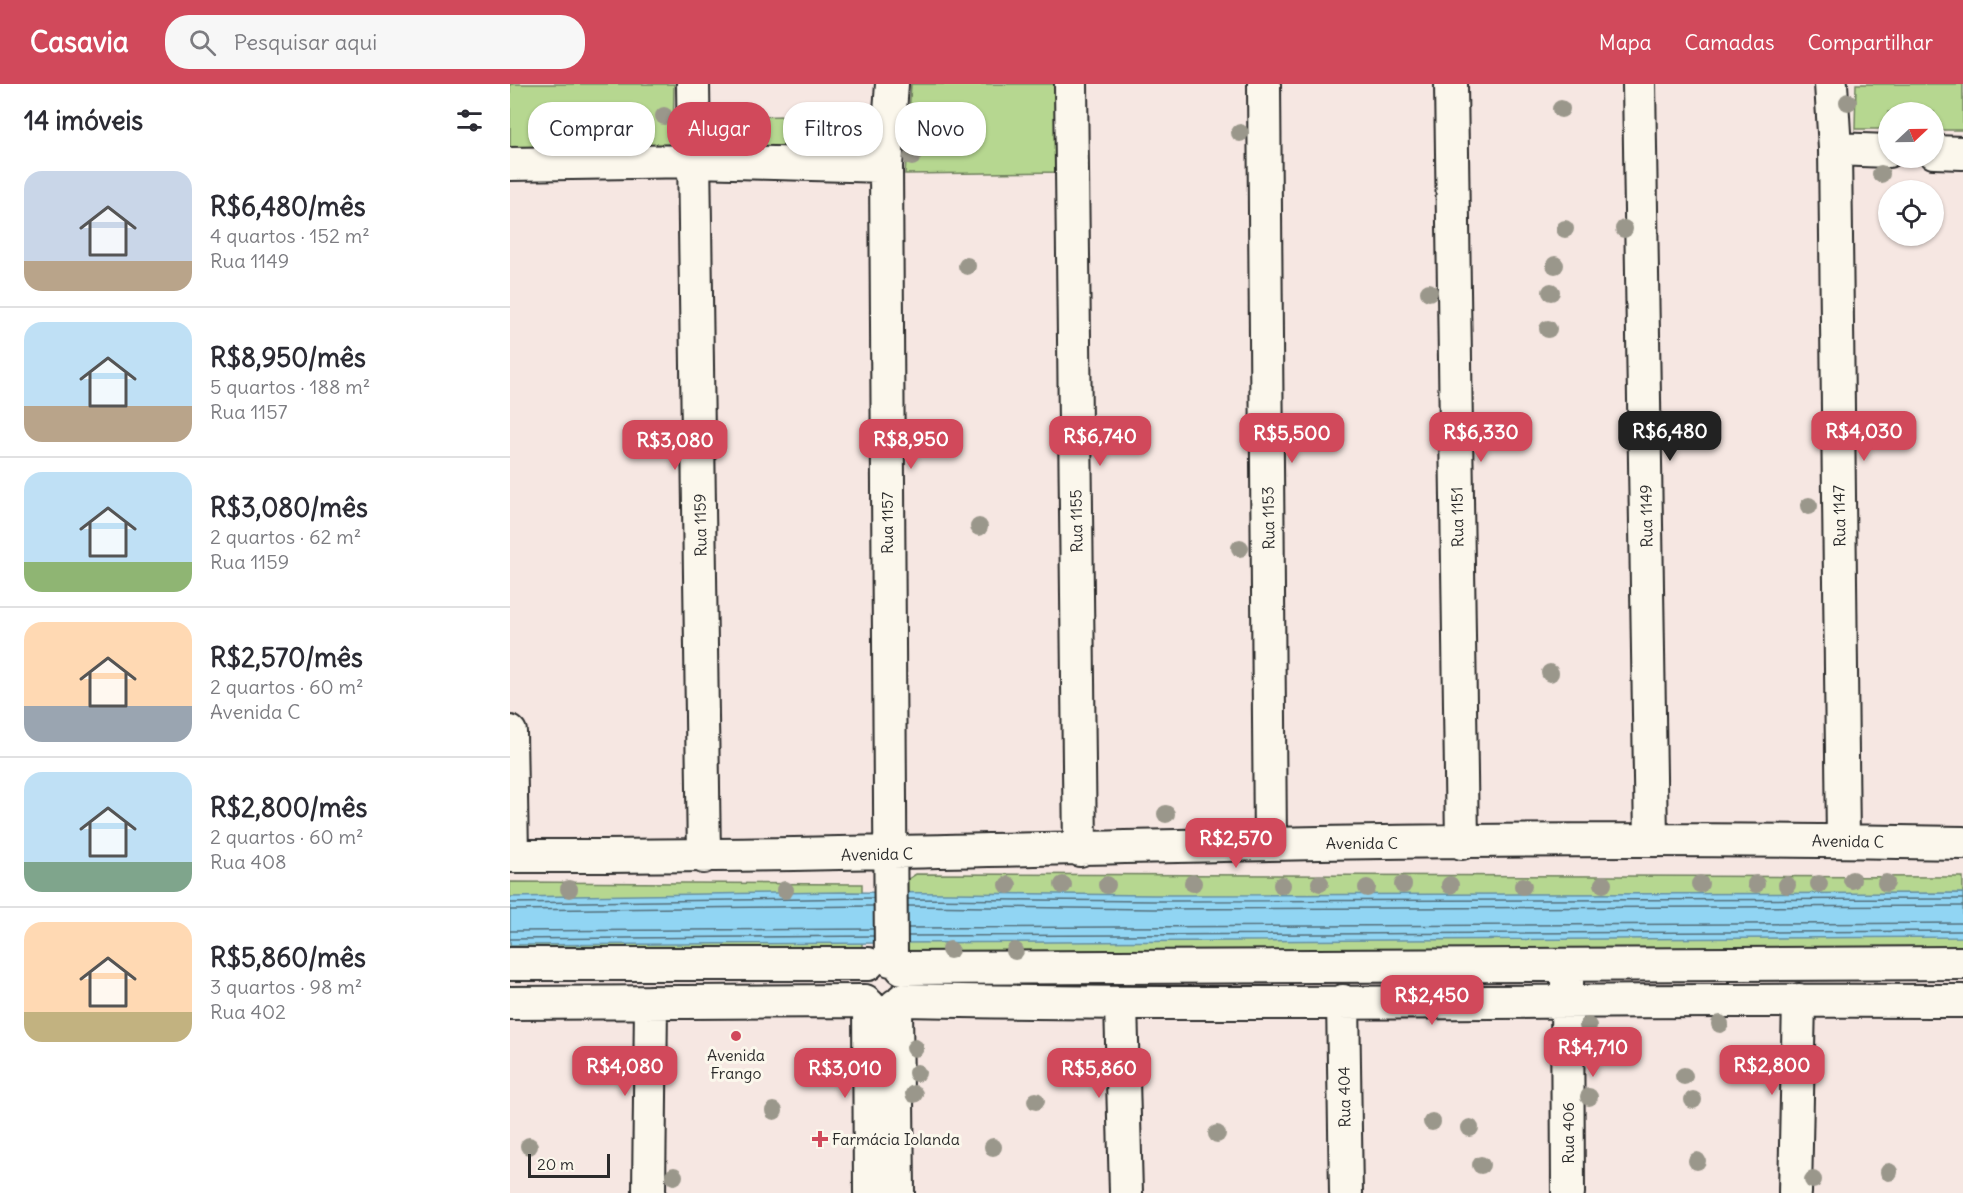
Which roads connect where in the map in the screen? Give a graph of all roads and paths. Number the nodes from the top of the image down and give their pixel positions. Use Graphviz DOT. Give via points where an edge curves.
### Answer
graph roads {
  1 [pos="693,84"];
  2 [pos="892,84"];
  3 [pos="1071,84"];
  4 [pos="1264,84"];
  5 [pos="1451,84"];
  6 [pos="1639,84"];
  7 [pos="1832,84"];
  8 [pos="1835,149"];
  9 [pos="1878,151"];
  10 [pos="1944,152"];
  11 [pos="1963,153"];
  12 [pos="695,161"];
  13 [pos="510,164"];
  14 [pos="886,166"];
  15 [pos="510,732"];
  16 [pos="1651,840"];
  17 [pos="1843,841"];
  18 [pos="1462,843"];
  19 [pos="1963,843"];
  20 [pos="1270,844"];
  21 [pos="1080,850"];
  22 [pos="511,856"];
  23 [pos="704,857"];
  24 [pos="889,867"];
  25 [pos="887,957"];
  26 [pos="1963,963"];
  27 [pos="510,964"];
  28 [pos="1567,964"];
  29 [pos="1799,1000"];
  30 [pos="1343,1001"];
  31 [pos="1963,1001"];
  32 [pos="651,1002"];
  33 [pos="1568,1002"];
  34 [pos="510,1003"];
  35 [pos="883,1003"];
  36 [pos="1121,1004"];
  37 [pos="649,1193"];
  38 [pos="870,1193"];
  39 [pos="898,1193"];
  40 [pos="1126,1193"];
  41 [pos="1346,1193"];
  42 [pos="1568,1193"];
  43 [pos="1795,1193"];
  1 -- 12 [label="street, Rua 1159"];
  2 -- 14 [label="street, Rua 1157"];
  3 -- 21 [label="street, Rua 1155"];
  4 -- 20 [label="street, Rua 1153"];
  5 -- 18 [label="street, Rua 1151"];
  6 -- 16 [label="street, Rua 1149"];
  7 -- 8 [label="street, Rua 1147"];
  8 -- 9 [label="street"];
  8 -- 17 [label="street, Rua 1147"];
  10 -- 11 [label="street"];
  12 -- 13 [label="street"];
  12 -- 14 [label="street"];
  12 -- 23 [label="street, Rua 1159"];
  14 -- 24 [label="street, Rua 1157"];
  15 -- 22 [label="street"];
  16 -- 17 [label="street, Avenida C"];
  16 -- 18 [label="street, Avenida C"];
  17 -- 19 [label="street, Avenida C"];
  18 -- 20 [label="street, Avenida C"];
  20 -- 21 [label="street, Avenida C"];
  21 -- 24 [label="street, Avenida C"];
  22 -- 23 [label="street, Avenida C"];
  23 -- 24 [label="street, Avenida C"];
  24 -- 25 [label="street, Rua 1157"];
  25 -- 27 [label="street"];
  25 -- 28 [label="street"];
  25 -- 35 [label="street" via="908,984"];
  25 -- 35 [label="street" via="858,982"];
  26 -- 28 [label="street"];
  28 -- 33 [label="street, Rua 406"];
  29 -- 31 [label="street"];
  29 -- 33 [label="street"];
  29 -- 43 [label="street"];
  30 -- 33 [label="street"];
  30 -- 36 [label="street"];
  30 -- 41 [label="street, Rua 404"];
  32 -- 34 [label="street"];
  32 -- 35 [label="street"];
  32 -- 37 [label="street"];
  33 -- 42 [label="street, Rua 406"];
  35 -- 36 [label="street"];
  35 -- 38 [label="street"];
  35 -- 39 [label="street"];
  36 -- 40 [label="street"];
}
